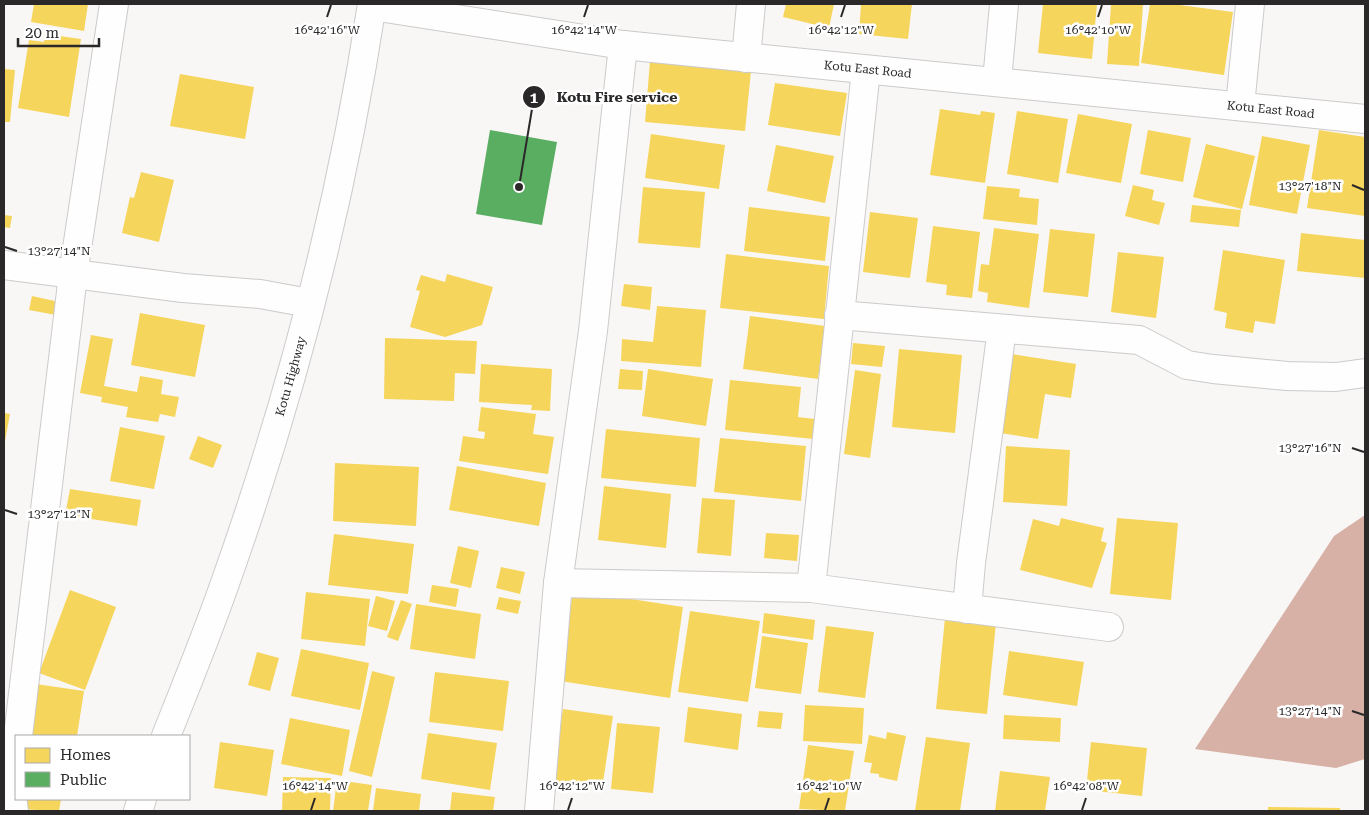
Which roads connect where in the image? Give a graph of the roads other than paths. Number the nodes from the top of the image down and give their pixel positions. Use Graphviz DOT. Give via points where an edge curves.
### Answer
graph roads {
  1 [pos="114,4"];
  2 [pos="751,4"];
  3 [pos="1004,4"];
  4 [pos="1250,4"];
  5 [pos="372,5"];
  6 [pos="623,45"];
  7 [pos="746,58"];
  8 [pos="866,70"];
  9 [pos="997,82"];
  10 [pos="1240,106"];
  11 [pos="1365,119"];
  12 [pos="4,265"];
  13 [pos="73,275"];
  14 [pos="310,304"];
  15 [pos="839,315"];
  16 [pos="1002,329"];
  17 [pos="1365,373"];
  18 [pos="558,584"];
  19 [pos="811,588"];
  20 [pos="967,609"];
  21 [pos="1109,627"];
  22 [pos="18,735"];
  23 [pos="166,735"];
  24 [pos="15,780"];
  25 [pos="14,811"];
  26 [pos="539,811"];
  1 -- 13 [label="street"];
  2 -- 7 [label="street"];
  3 -- 9 [label="street"];
  4 -- 10 [label="street"];
  5 -- 6 [label="street, Kotu East Road"];
  5 -- 14 [label="street, Kotu Highway" via="343,165"];
  6 -- 7 [label="street, Kotu East Road"];
  6 -- 18 [label="street" via="593,331"];
  7 -- 8 [label="street, Kotu East Road"];
  8 -- 9 [label="street, Kotu East Road"];
  8 -- 15 [label="street"];
  9 -- 10 [label="street, Kotu East Road"];
  10 -- 11 [label="street, Kotu East Road"];
  12 -- 13 [label="street"];
  13 -- 14 [label="street" via="260,294"];
  13 -- 22 [label="street"];
  14 -- 23 [label="street, Kotu Highway" via="224,586"];
  15 -- 16 [label="street"];
  15 -- 19 [label="street"];
  16 -- 17 [label="street" via="1139,340 1186,365 1213,369 1287,376 1336,377"];
  16 -- 20 [label="street"];
  18 -- 19 [label="street"];
  18 -- 26 [label="street"];
  19 -- 20 [label="street"];
  20 -- 21 [label="street"];
  24 -- 25 [label="street"];
}
